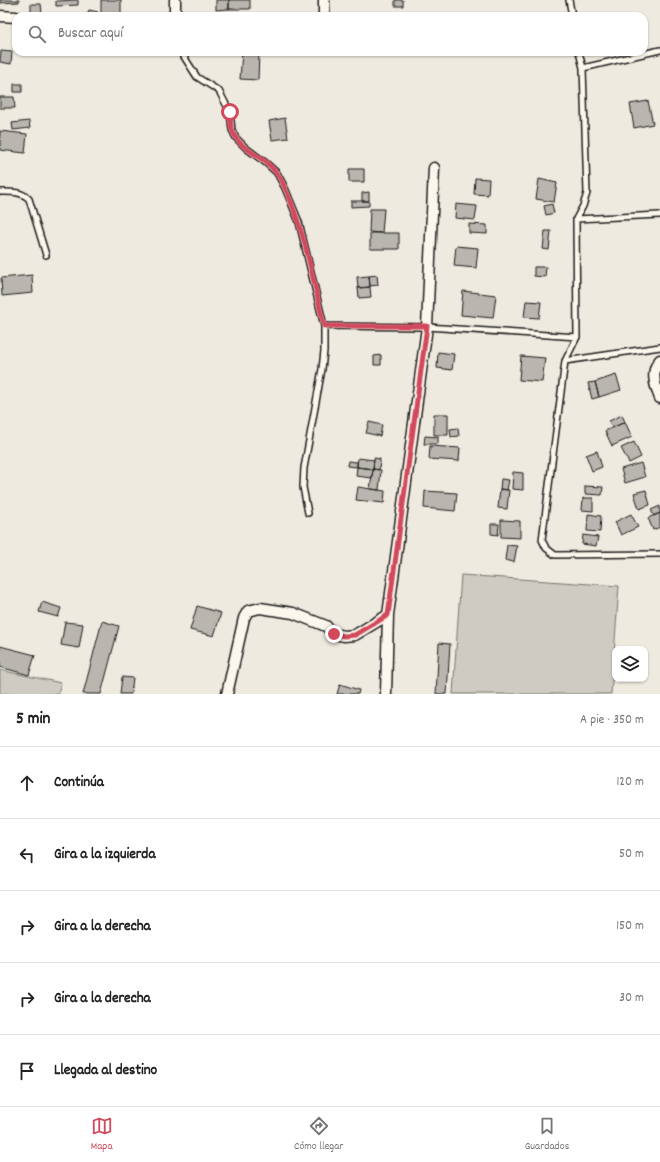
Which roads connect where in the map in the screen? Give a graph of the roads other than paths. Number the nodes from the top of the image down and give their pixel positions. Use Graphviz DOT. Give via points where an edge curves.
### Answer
graph roads {
  1 [pos="175,0"];
  2 [pos="324,0"];
  3 [pos="569,0"];
  4 [pos="175,12"];
  5 [pos="324,12"];
  6 [pos="571,12"];
  7 [pos="0,16"];
  8 [pos="12,17"];
  9 [pos="660,50"];
  10 [pos="648,53"];
  11 [pos="184,56"];
  12 [pos="580,56"];
  13 [pos="634,56"];
  14 [pos="583,68"];
  15 [pos="434,168"];
  16 [pos="0,192"];
  17 [pos="660,215"];
  18 [pos="576,219"];
  19 [pos="46,255"];
  20 [pos="324,326"];
  21 [pos="427,326"];
  22 [pos="577,336"];
  23 [pos="660,347"];
  24 [pos="660,360"];
  25 [pos="565,361"];
  26 [pos="660,398"];
  27 [pos="308,513"];
  28 [pos="660,554"];
  29 [pos="388,615"];
  30 [pos="227,694"];
  31 [pos="386,694"];
  1 -- 4 [label="street"];
  2 -- 5 [label="street"];
  3 -- 6 [label="lane"];
  7 -- 8 [label="street"];
  9 -- 10 [label="lane"];
  11 -- 20 [label="lane" via="197,77 219,91 230,112 232,130 236,138 277,173 285,188 299,222"];
  12 -- 14 [label="lane"];
  13 -- 14 [label="lane"];
  14 -- 18 [label="lane" via="587,193"];
  15 -- 21 [label="street"];
  16 -- 19 [label="lane" via="25,194 29,199"];
  17 -- 18 [label="lane"];
  18 -- 22 [label="lane"];
  20 -- 21 [label="lane"];
  20 -- 27 [label="lane" via="322,369 304,468 303,487"];
  21 -- 22 [label="lane"];
  21 -- 29 [label="street"];
  22 -- 25 [label="lane"];
  23 -- 25 [label="lane"];
  24 -- 26 [label="street" via="656,364 654,377"];
  25 -- 28 [label="lane" via="543,545 555,554 563,555"];
  29 -- 30 [label="street" via="355,635 344,636 334,634 326,626 293,613 260,608 248,611 244,618"];
  29 -- 31 [label="street"];
}
